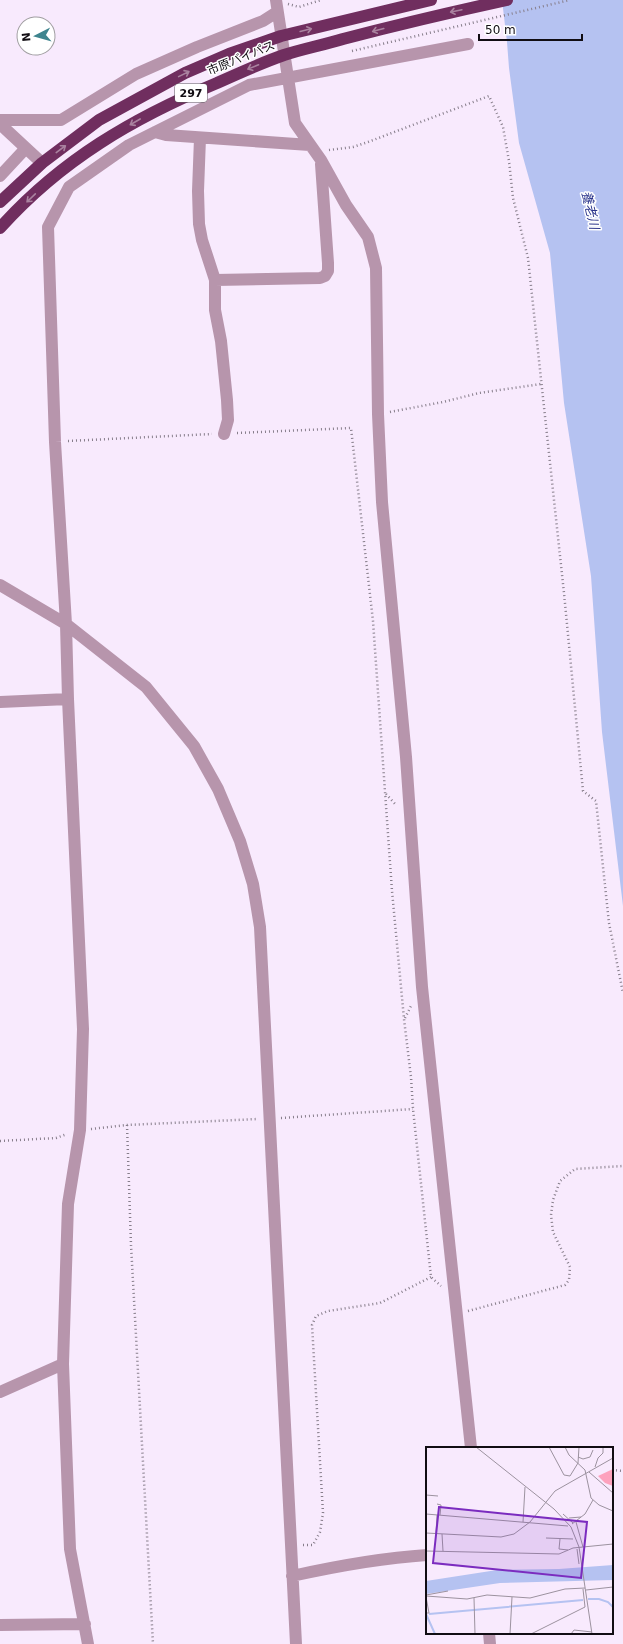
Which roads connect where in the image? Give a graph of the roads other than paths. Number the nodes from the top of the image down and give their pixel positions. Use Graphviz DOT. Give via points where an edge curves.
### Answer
graph roads {
  1 [pos="431,0"];
  2 [pos="508,0"];
  3 [pos="276,4"];
  4 [pos="281,36"];
  5 [pos="468,44"];
  6 [pos="284,55"];
  7 [pos="287,77"];
  8 [pos="0,120"];
  9 [pos="0,124"];
  10 [pos="155,132"];
  11 [pos="200,138"];
  12 [pos="26,148"];
  13 [pos="315,152"];
  14 [pos="42,163"];
  15 [pos="0,176"];
  16 [pos="0,202"];
  17 [pos="0,228"];
  18 [pos="216,280"];
  19 [pos="224,434"];
  20 [pos="0,585"];
  21 [pos="66,624"];
  22 [pos="68,699"];
  23 [pos="0,702"];
  24 [pos="63,1364"];
  25 [pos="0,1392"];
  26 [pos="471,1447"];
  27 [pos="426,1555"];
  28 [pos="292,1576"];
  29 [pos="84,1624"];
  30 [pos="0,1625"];
  31 [pos="489,1634"];
  32 [pos="88,1644"];
  33 [pos="296,1644"];
  34 [pos="490,1644"];
  4 -- 1 [label="highway, 市原バイパス / 297, one-way"];
  2 -- 6 [label="highway, 市原バイパス / 297, one-way" via="415,20"];
  3 -- 4 [label="street"];
  3 -- 8 [label="street" via="263,21 136,74 61,120"];
  4 -- 6 [label="street"];
  14 -- 4 [label="highway, 市原バイパス / 297, one-way" via="99,120 185,73"];
  5 -- 7 [label="street"];
  6 -- 7 [label="street"];
  6 -- 17 [label="highway, 市原バイパス / 297, one-way" via="154,111 106,138 43,186"];
  7 -- 10 [label="street" via="249,85"];
  7 -- 13 [label="street" via="296,123"];
  9 -- 12 [label="street"];
  10 -- 11 [label="street"];
  10 -- 21 [label="street" via="129,145 69,187 48,227 55,442"];
  11 -- 13 [label="street"];
  11 -- 18 [label="street" via="199,224"];
  12 -- 14 [label="street"];
  12 -- 15 [label="street"];
  13 -- 18 [label="street" via="328,263 325,276"];
  13 -- 26 [label="street" via="368,237 376,268 382,502 406,757 422,987"];
  14 -- 16 [label="highway, 市原バイパス / 297"];
  18 -- 19 [label="street" via="216,310 227,400 228,420"];
  20 -- 21 [label="street"];
  21 -- 22 [label="street"];
  21 -- 28 [label="street" via="146,687 189,740 218,789 240,841 253,884 260,927"];
  22 -- 23 [label="street"];
  22 -- 24 [label="street" via="83,1029 80,1130 68,1204"];
  24 -- 25 [label="street"];
  24 -- 29 [label="street" via="70,1549"];
  27 -- 28 [label="street" via="345,1564"];
  28 -- 33 [label="street"];
  29 -- 30 [label="street"];
  29 -- 32 [label="street"];
  31 -- 34 [label="street"];
}
